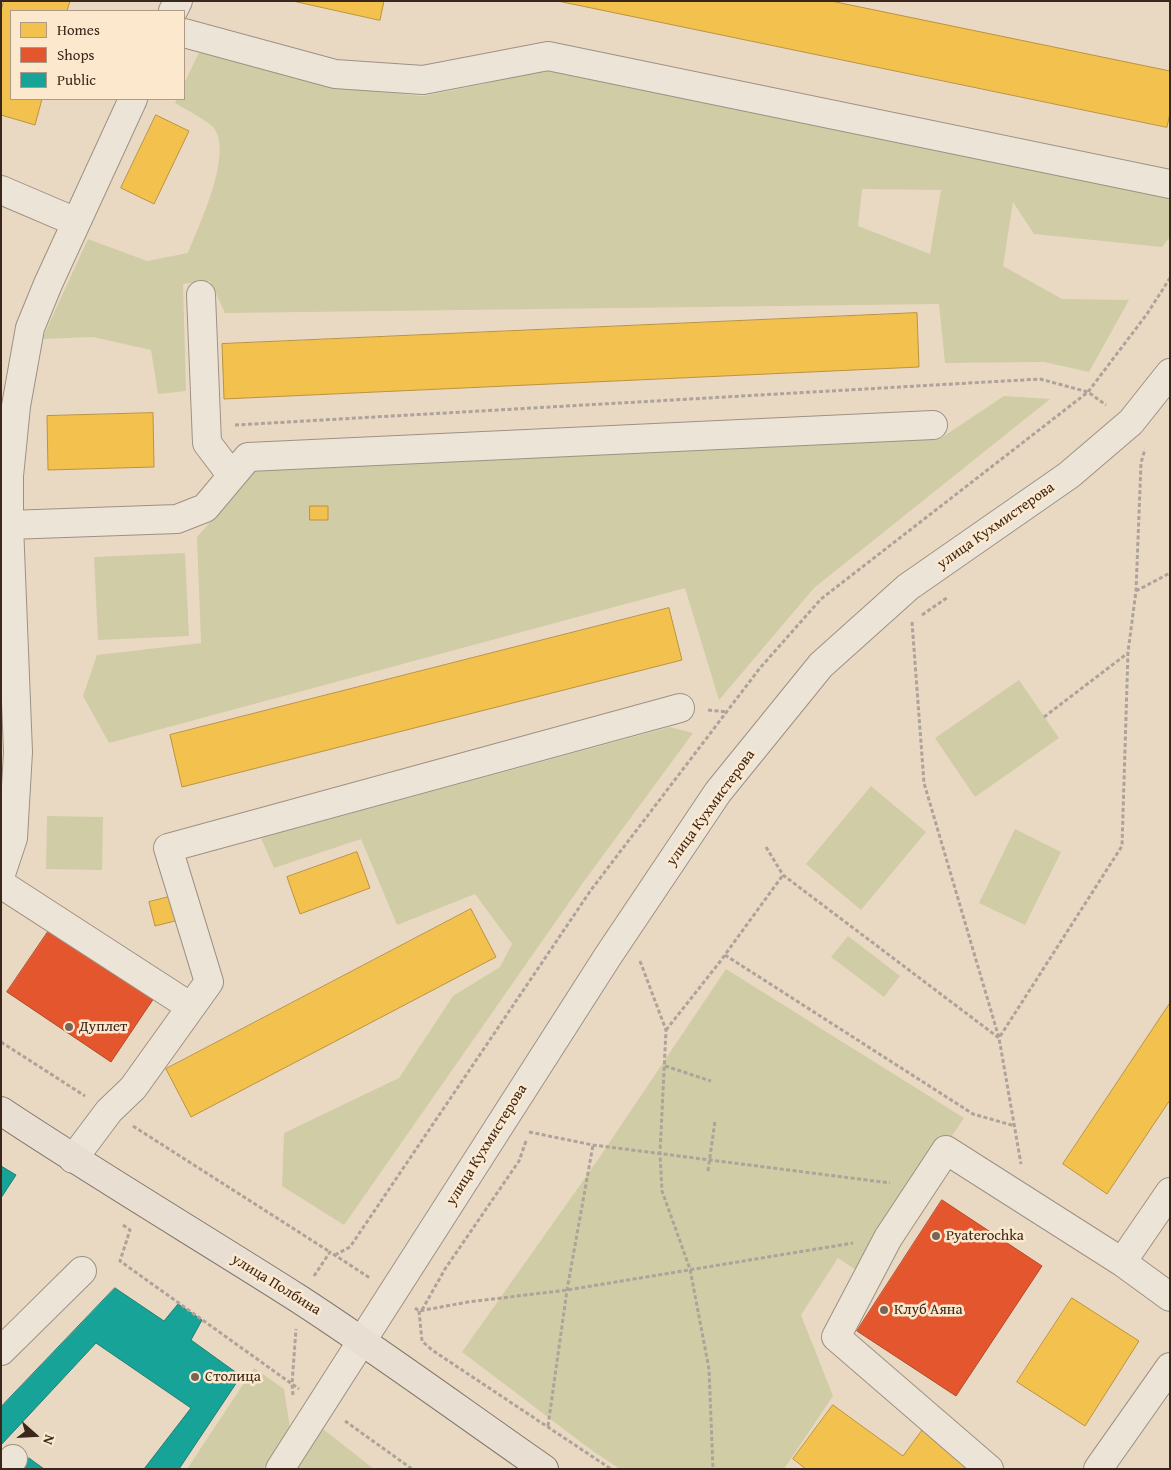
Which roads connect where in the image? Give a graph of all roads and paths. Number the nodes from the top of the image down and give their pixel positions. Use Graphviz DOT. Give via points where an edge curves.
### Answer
graph roads {
  1 [pos="185,33"];
  2 [pos="133,100"];
  3 [pos="1170,184"];
  4 [pos="1,190"];
  5 [pos="76,222"];
  6 [pos="1170,278"];
  7 [pos="201,295"];
  8 [pos="1170,373"];
  9 [pos="1088,392"];
  10 [pos="933,425"];
  11 [pos="232,476"];
  12 [pos="9,525"];
  13 [pos="1170,573"];
  14 [pos="1136,591"];
  15 [pos="950,596"];
  16 [pos="912,622"];
  17 [pos="904,628"];
  18 [pos="1128,652"];
  19 [pos="680,708"];
  20 [pos="1044,716"];
  21 [pos="9,760"];
  22 [pos="1,874"];
  23 [pos="783,875"];
  24 [pos="1,884"];
  25 [pos="725,956"];
  26 [pos="639,958"];
  27 [pos="191,1007"];
  28 [pos="666,1030"];
  29 [pos="1,1042"];
  30 [pos="664,1066"];
  31 [pos="711,1081"];
  32 [pos="1,1111"];
  33 [pos="109,1111"];
  34 [pos="715,1121"];
  35 [pos="532,1124"];
  36 [pos="1015,1126"];
  37 [pos="529,1132"];
  38 [pos="593,1145"];
  39 [pos="660,1152"];
  40 [pos="73,1159"];
  41 [pos="709,1159"];
  42 [pos="708,1171"];
  43 [pos="921,1188"];
  44 [pos="1170,1192"];
  45 [pos="1028,1202"];
  46 [pos="122,1225"];
  47 [pos="888,1238"];
  48 [pos="330,1252"];
  49 [pos="1122,1262"];
  50 [pos="690,1269"];
  51 [pos="82,1271"];
  52 [pos="567,1290"];
  53 [pos="393,1292"];
  54 [pos="1170,1297"];
  55 [pos="298,1299"];
  56 [pos="420,1310"];
  57 [pos="362,1341"];
  58 [pos="1,1351"];
  59 [pos="1170,1368"];
  60 [pos="292,1384"];
  61 [pos="294,1402"];
  62 [pos="322,1405"];
  63 [pos="548,1426"];
  64 [pos="280,1469"];
  65 [pos="412,1469"];
  66 [pos="544,1469"];
  67 [pos="611,1469"];
  68 [pos="713,1469"];
  69 [pos="989,1469"];
  70 [pos="1098,1469"];
  1 -- 3 [label="street" via="335,74 423,80 548,56"];
  2 -- 5 [label="street"];
  4 -- 5 [label="street"];
  5 -- 12 [label="street" via="30,328 16,406 9,476"];
  6 -- 9 [label="path"];
  7 -- 11 [label="street" via="207,443"];
  8 -- 53 [label="street, улица Кухмистерова" via="1131,422 1069,475 908,587 821,665 718,792 608,956"];
  10 -- 11 [label="street" via="248,457"];
  11 -- 12 [label="street" via="204,508 177,518"];
  12 -- 21 [label="street"];
  13 -- 14 [label="path"];
  15 -- 16 [label="path"];
  16 -- 17 [label="path"];
  16 -- 36 [label="path" via="924,783 999,1038"];
  18 -- 20 [label="path"];
  19 -- 27 [label="street" via="168,848 209,982"];
  21 -- 22 [label="street" via="13,838"];
  23 -- 25 [label="path"];
  24 -- 27 [label="street"];
  25 -- 28 [label="path"];
  25 -- 36 [label="path" via="973,1114"];
  26 -- 28 [label="path"];
  27 -- 33 [label="street" via="133,1088"];
  28 -- 30 [label="path"];
  29 -- 33 [label="path"];
  30 -- 31 [label="path"];
  30 -- 39 [label="path"];
  32 -- 40 [label="main road, улица Полбина"];
  33 -- 40 [label="street"];
  33 -- 48 [label="path"];
  34 -- 41 [label="path"];
  35 -- 37 [label="path"];
  36 -- 45 [label="path"];
  37 -- 38 [label="path"];
  37 -- 56 [label="path" via="519,1161"];
  38 -- 39 [label="path"];
  38 -- 52 [label="path"];
  39 -- 41 [label="path"];
  39 -- 50 [label="path" via="662,1191"];
  40 -- 55 [label="main road, улица Полбина"];
  41 -- 42 [label="path"];
  41 -- 43 [label="path"];
  43 -- 45 [label="street" via="946,1150"];
  43 -- 47 [label="street"];
  44 -- 49 [label="street"];
  45 -- 49 [label="street"];
  46 -- 60 [label="path" via="130,1230 120,1261"];
  47 -- 50 [label="path"];
  47 -- 69 [label="street" via="836,1337"];
  48 -- 53 [label="path"];
  48 -- 55 [label="path"];
  49 -- 54 [label="street"];
  50 -- 52 [label="path"];
  50 -- 68 [label="path" via="709,1369"];
  51 -- 58 [label="street"];
  52 -- 56 [label="path"];
  52 -- 63 [label="path"];
  53 -- 56 [label="path"];
  53 -- 57 [label="street, улица Кухмистерова"];
  55 -- 57 [label="main road, улица Полбина"];
  55 -- 60 [label="path"];
  56 -- 63 [label="path" via="422,1340 432,1350"];
  57 -- 62 [label="street, улица Кухмистерова"];
  57 -- 66 [label="main road, улица Полбина"];
  59 -- 70 [label="street"];
  60 -- 61 [label="path"];
  60 -- 62 [label="path"];
  62 -- 64 [label="street, улица Кухмистерова"];
  62 -- 65 [label="path"];
  63 -- 67 [label="path"];
}
